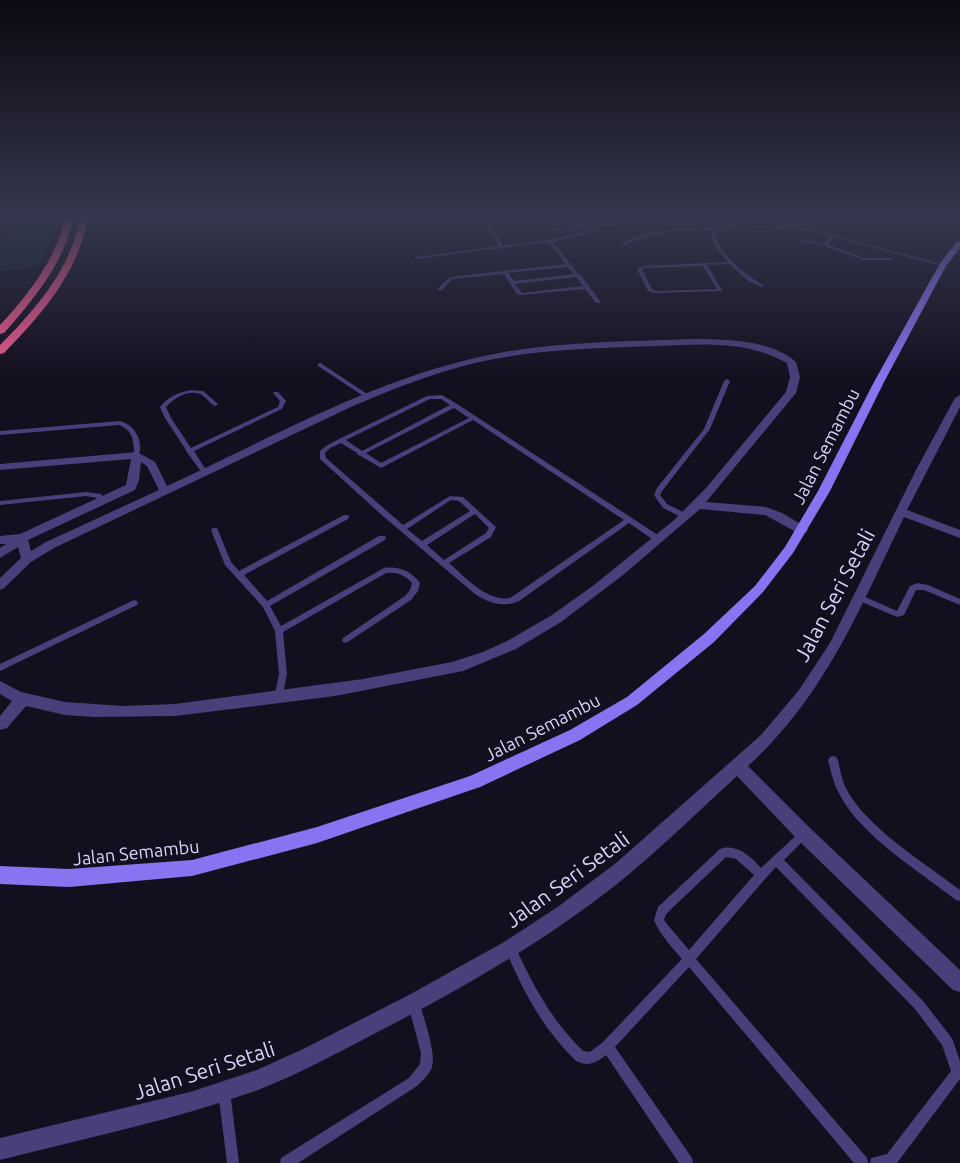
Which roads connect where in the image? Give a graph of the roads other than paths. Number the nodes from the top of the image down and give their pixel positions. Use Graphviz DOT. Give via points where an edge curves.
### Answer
graph roads {
  1 [pos="49,270"];
  2 [pos="65,270"];
  3 [pos="521,270"];
  4 [pos="574,270"];
  5 [pos="639,270"];
  6 [pos="708,270"];
  7 [pos="739,270"];
  8 [pos="940,270"];
  9 [pos="505,272"];
  10 [pos="578,276"];
  11 [pos="512,283"];
  12 [pos="761,286"];
  13 [pos="587,287"];
  14 [pos="440,289"];
  15 [pos="598,302"];
  16 [pos="0,331"];
  17 [pos="0,351"];
  18 [pos="320,365"];
  19 [pos="727,380"];
  20 [pos="276,393"];
  21 [pos="367,396"];
  22 [pos="960,398"];
  23 [pos="215,404"];
  24 [pos="455,405"];
  25 [pos="473,418"];
  26 [pos="0,433"];
  27 [pos="341,440"];
  28 [pos="189,451"];
  29 [pos="360,454"];
  30 [pos="137,455"];
  31 [pos="0,467"];
  32 [pos="205,473"];
  33 [pos="165,492"];
  34 [pos="104,501"];
  35 [pos="0,503"];
  36 [pos="698,504"];
  37 [pos="475,511"];
  38 [pos="902,512"];
  39 [pos="685,516"];
  40 [pos="346,517"];
  41 [pos="628,521"];
  42 [pos="403,528"];
  43 [pos="215,530"];
  44 [pos="802,530"];
  45 [pos="960,534"];
  46 [pos="22,538"];
  47 [pos="382,538"];
  48 [pos="658,539"];
  49 [pos="0,540"];
  50 [pos="423,544"];
  51 [pos="0,554"];
  52 [pos="27,559"];
  53 [pos="444,563"];
  54 [pos="238,575"];
  55 [pos="0,585"];
  56 [pos="860,598"];
  57 [pos="960,602"];
  58 [pos="134,604"];
  59 [pos="266,605"];
  60 [pos="279,631"];
  61 [pos="346,640"];
  62 [pos="0,668"];
  63 [pos="0,688"];
  64 [pos="278,698"];
  65 [pos="23,699"];
  66 [pos="1,724"];
  67 [pos="833,760"];
  68 [pos="738,766"];
  69 [pos="804,834"];
  70 [pos="777,861"];
  71 [pos="0,875"];
  72 [pos="761,875"];
  73 [pos="960,896"];
  74 [pos="510,948"];
  75 [pos="689,959"];
  76 [pos="960,983"];
  77 [pos="414,1003"];
  78 [pos="607,1046"];
  79 [pos="959,1073"];
  80 [pos="224,1091"];
  81 [pos="0,1149"];
  82 [pos="892,1161"];
  83 [pos="233,1163"];
  84 [pos="286,1163"];
  85 [pos="687,1163"];
  86 [pos="862,1163"];
  87 [pos="876,1163"];
  1 -- 16 [label="highway"];
  2 -- 17 [label="highway" via="27,323"];
  3 -- 9 [label="lane"];
  4 -- 10 [label="lane"];
  5 -- 6 [label="lane" via="654,292 720,290"];
  7 -- 12 [label="lane"];
  8 -- 44 [label="main road, Jalan Semambu"];
  9 -- 11 [label="lane"];
  9 -- 14 [label="lane" via="451,278"];
  10 -- 11 [label="lane"];
  10 -- 13 [label="lane"];
  11 -- 13 [label="lane" via="522,294"];
  13 -- 15 [label="lane"];
  18 -- 21 [label="lane"];
  19 -- 39 [label="lane" via="707,429 657,495 665,506"];
  20 -- 28 [label="lane" via="283,401 280,408"];
  21 -- 32 [label="street"];
  21 -- 36 [label="street" via="451,367 541,349 722,342 780,354 791,362 795,377 791,393"];
  22 -- 38 [label="street, Jalan Seri Setali"];
  23 -- 28 [label="lane" via="203,394 193,392 163,406"];
  24 -- 25 [label="lane"];
  24 -- 27 [label="lane" via="442,397 429,397"];
  24 -- 29 [label="lane"];
  25 -- 29 [label="lane" via="384,466 378,466"];
  25 -- 41 [label="lane"];
  26 -- 30 [label="lane" via="120,423 134,434"];
  27 -- 29 [label="lane"];
  27 -- 42 [label="lane" via="324,449 323,459"];
  28 -- 32 [label="lane"];
  30 -- 31 [label="street"];
  30 -- 33 [label="street" via="149,460"];
  30 -- 34 [label="street" via="131,487"];
  32 -- 33 [label="street"];
  33 -- 52 [label="street" via="50,545"];
  34 -- 35 [label="lane" via="99,496 86,494"];
  34 -- 46 [label="street"];
  36 -- 39 [label="street"];
  36 -- 44 [label="street" via="713,508 754,509 776,515"];
  37 -- 42 [label="lane" via="461,499 450,498"];
  37 -- 50 [label="lane"];
  37 -- 53 [label="lane" via="493,527 492,531"];
  38 -- 45 [label="street"];
  38 -- 56 [label="street, Jalan Seri Setali"];
  39 -- 48 [label="street"];
  40 -- 54 [label="lane"];
  41 -- 48 [label="lane"];
  41 -- 53 [label="lane" via="510,602 489,599"];
  42 -- 50 [label="lane"];
  43 -- 54 [label="lane" via="228,563"];
  44 -- 71 [label="main road, Jalan Semambu" via="753,595 709,638 632,702 575,735 474,782 317,835 192,868 69,878"];
  46 -- 49 [label="street"];
  46 -- 51 [label="street"];
  46 -- 52 [label="street"];
  47 -- 59 [label="lane"];
  48 -- 64 [label="street" via="602,585 513,645 463,665 373,684"];
  50 -- 53 [label="lane"];
  52 -- 55 [label="street"];
  54 -- 59 [label="lane"];
  56 -- 57 [label="lane" via="897,614 901,613 916,586"];
  56 -- 68 [label="street, Jalan Seri Setali" via="835,646 791,712"];
  58 -- 62 [label="lane"];
  59 -- 60 [label="lane"];
  60 -- 61 [label="lane" via="384,571 392,569 411,576 416,583 408,598"];
  60 -- 64 [label="lane" via="283,674"];
  63 -- 65 [label="street"];
  64 -- 65 [label="street" via="156,712 75,710"];
  65 -- 66 [label="street"];
  67 -- 73 [label="lane" via="837,781 847,800 868,824"];
  68 -- 69 [label="street"];
  68 -- 74 [label="street, Jalan Seri Setali" via="622,869"];
  69 -- 70 [label="lane"];
  69 -- 76 [label="street"];
  70 -- 72 [label="lane"];
  70 -- 79 [label="lane" via="919,1005 947,1041"];
  72 -- 75 [label="lane"];
  72 -- 75 [label="lane" via="740,856 731,851 724,852 662,911 659,920 663,928"];
  74 -- 77 [label="street, Jalan Seri Setali"];
  74 -- 78 [label="lane" via="524,980 568,1046 580,1057 592,1058"];
  75 -- 78 [label="lane"];
  75 -- 86 [label="lane"];
  77 -- 80 [label="street, Jalan Seri Setali" via="312,1056"];
  77 -- 84 [label="lane" via="427,1053 426,1066 413,1082"];
  78 -- 85 [label="lane"];
  79 -- 82 [label="lane"];
  80 -- 81 [label="street, Jalan Seri Setali"];
  80 -- 83 [label="lane"];
  82 -- 87 [label="lane"];
}
